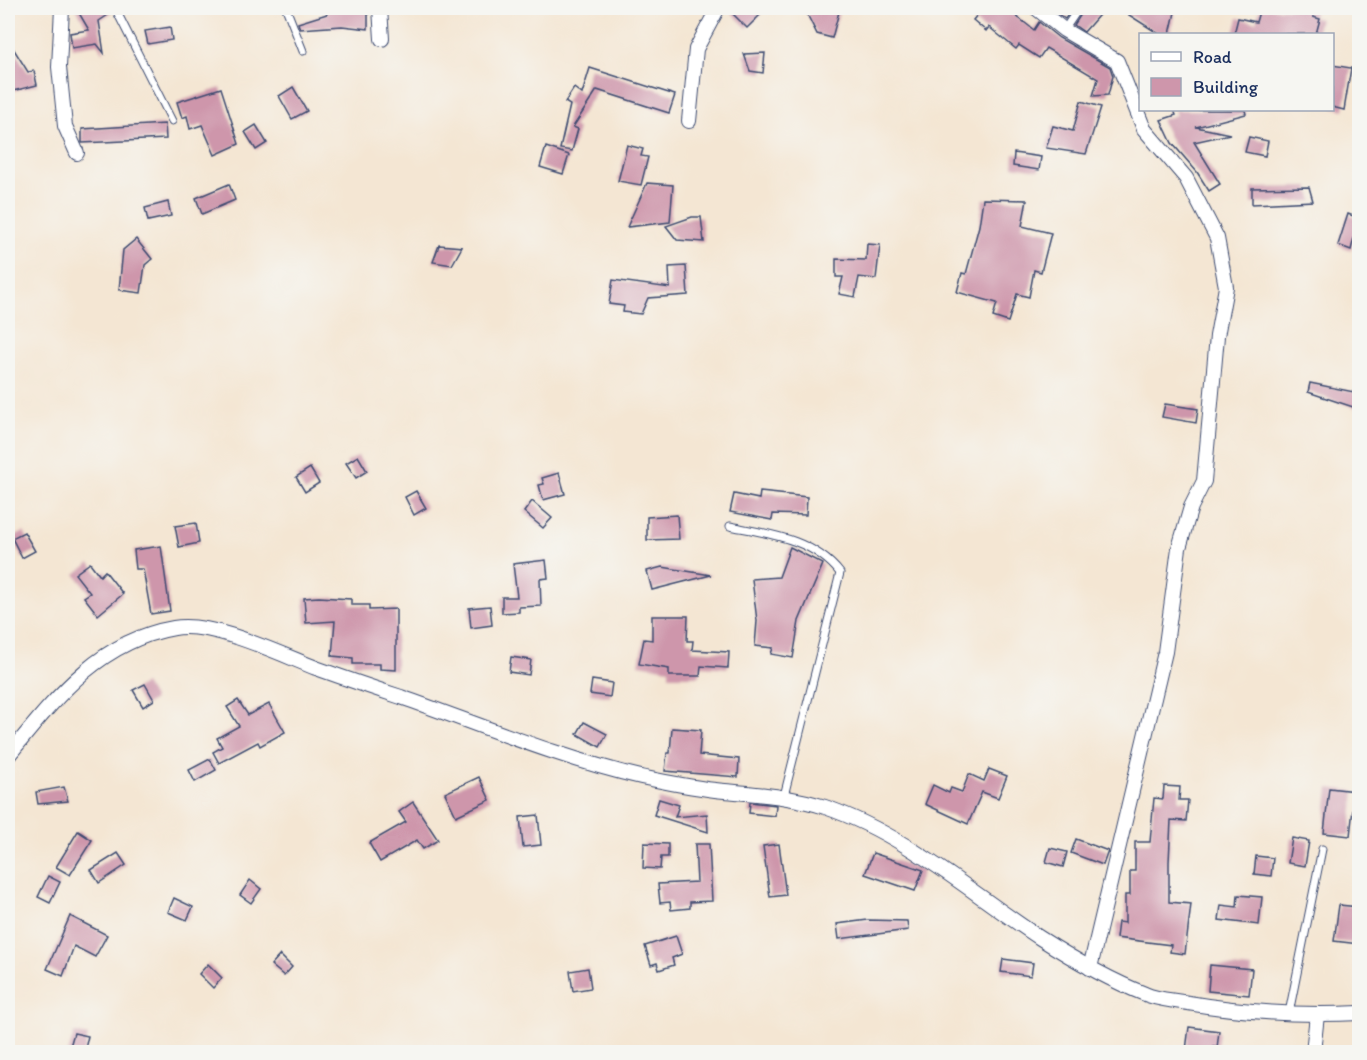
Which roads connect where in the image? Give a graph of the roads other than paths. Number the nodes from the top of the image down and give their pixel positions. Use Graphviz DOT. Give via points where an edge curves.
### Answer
graph roads {
  1 [pos="62,8"];
  2 [pos="115,8"];
  3 [pos="286,8"];
  4 [pos="380,8"];
  5 [pos="718,8"];
  6 [pos="1035,8"];
  7 [pos="1079,8"];
  8 [pos="1064,30"];
  9 [pos="382,39"];
  10 [pos="303,51"];
  11 [pos="689,121"];
  12 [pos="172,122"];
  13 [pos="77,153"];
  14 [pos="730,526"];
  15 [pos="8,756"];
  16 [pos="784,796"];
  17 [pos="1322,849"];
  18 [pos="1090,968"];
  19 [pos="1289,1013"];
  20 [pos="1359,1013"];
  21 [pos="1317,1015"];
  22 [pos="1313,1053"];
  1 -- 13 [label="street" via="59,67 65,126"];
  2 -- 12 [label="lane"];
  3 -- 10 [label="lane"];
  4 -- 9 [label="street"];
  5 -- 11 [label="street" via="696,49"];
  6 -- 8 [label="street"];
  7 -- 8 [label="lane"];
  8 -- 18 [label="street" via="1117,61 1144,129 1186,178 1217,238 1226,287 1217,336 1204,480 1179,548 1165,652"];
  14 -- 16 [label="lane" via="798,542 827,557 840,573"];
  15 -- 16 [label="street" via="56,696 88,666 146,635 179,627 226,634 616,770 710,790"];
  16 -- 18 [label="street" via="826,807 874,827"];
  17 -- 19 [label="lane"];
  18 -- 19 [label="street" via="1149,996 1209,1007"];
  19 -- 21 [label="street"];
  20 -- 21 [label="street"];
  21 -- 22 [label="street"];
}
